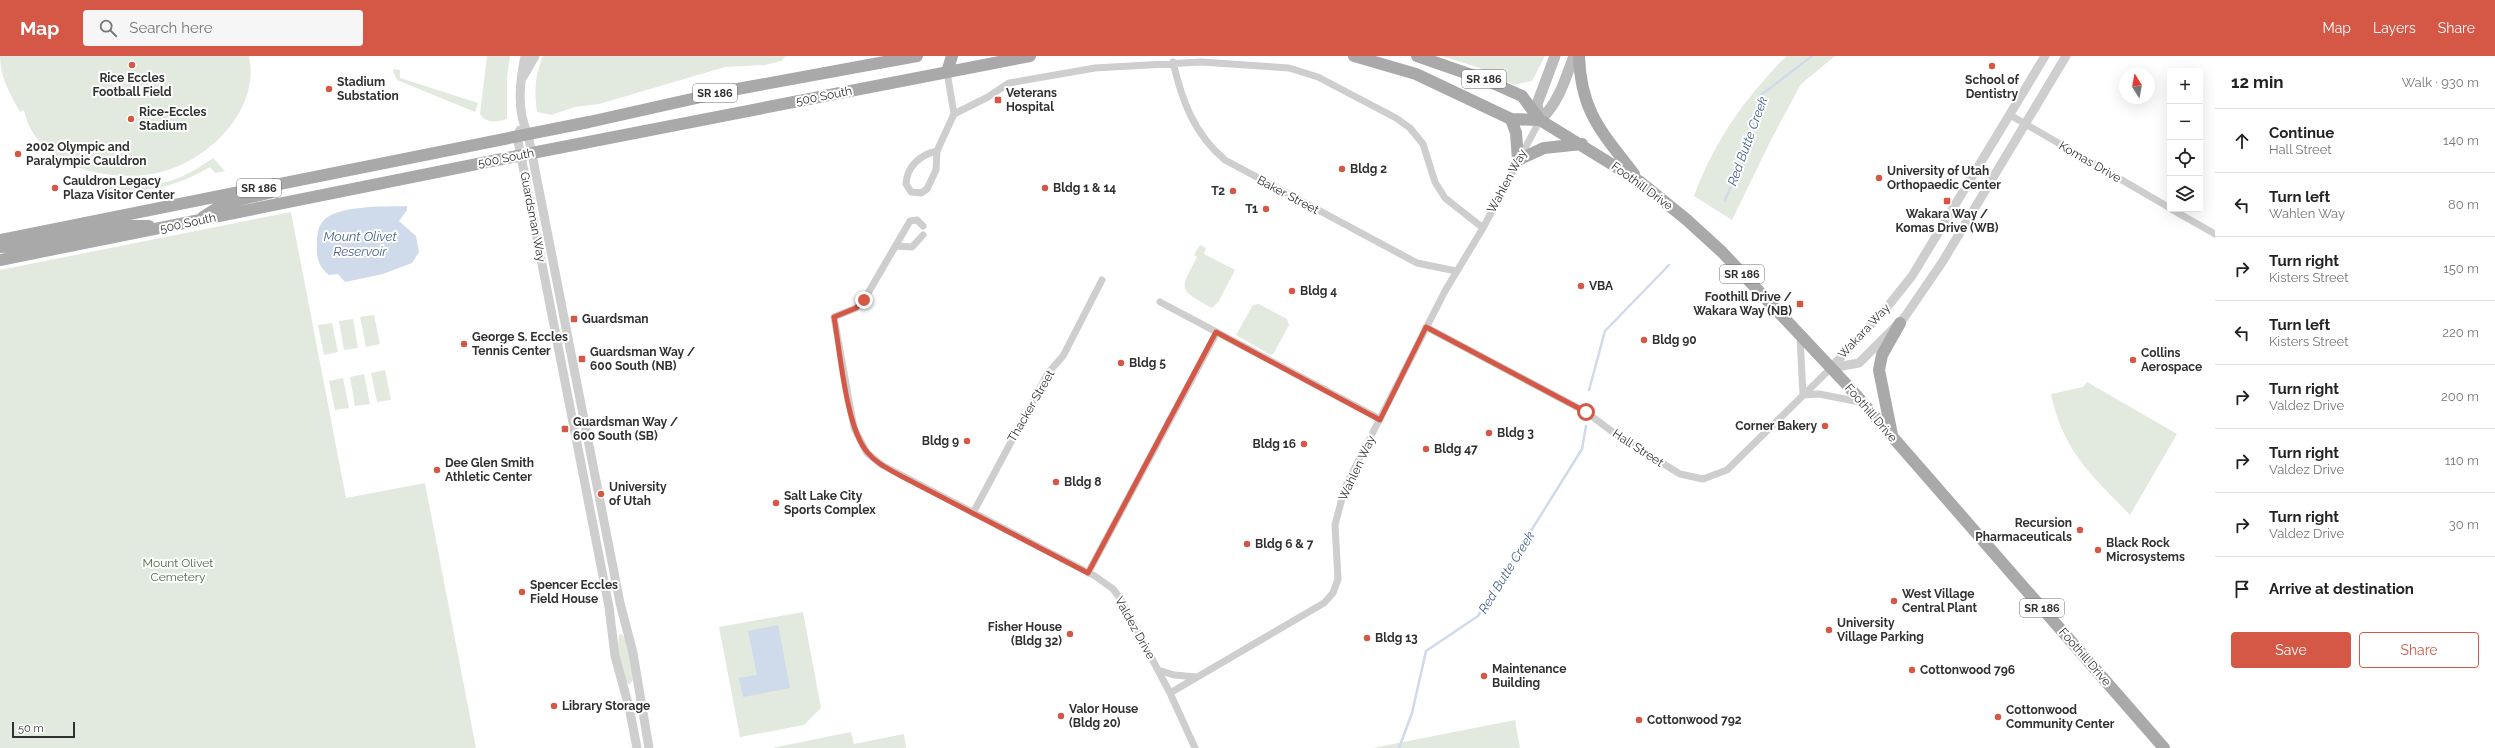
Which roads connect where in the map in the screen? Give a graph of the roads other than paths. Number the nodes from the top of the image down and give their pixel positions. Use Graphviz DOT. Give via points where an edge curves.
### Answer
graph roads {
  1 [pos="524,56"];
  2 [pos="536,56"];
  3 [pos="917,56"];
  4 [pos="952,56"];
  5 [pos="1030,56"];
  6 [pos="1354,56"];
  7 [pos="1417,56"];
  8 [pos="1555,56"];
  9 [pos="1574,56"];
  10 [pos="1579,56"];
  11 [pos="2045,56"];
  12 [pos="2066,56"];
  13 [pos="1173,62"];
  14 [pos="947,72"];
  15 [pos="520,83"];
  16 [pos="954,114"];
  17 [pos="2010,115"];
  18 [pos="1512,119"];
  19 [pos="1540,120"];
  20 [pos="2025,124"];
  21 [pos="523,131"];
  22 [pos="1582,144"];
  23 [pos="937,152"];
  24 [pos="526,154"];
  25 [pos="1518,160"];
  26 [pos="1639,181"];
  27 [pos="274,184"];
  28 [pos="2167,207"];
  29 [pos="2176,212"];
  30 [pos="195,222"];
  31 [pos="177,225"];
  32 [pos="923,226"];
  33 [pos="1482,228"];
  34 [pos="2215,234"];
  35 [pos="923,235"];
  36 [pos="0,240"];
  37 [pos="896,246"];
  38 [pos="0,247"];
  39 [pos="0,260"];
  40 [pos="1456,271"];
  41 [pos="1102,280"];
  42 [pos="1160,302"];
  43 [pos="1900,323"];
  44 [pos="1426,327"];
  45 [pos="1216,332"];
  46 [pos="1800,336"];
  47 [pos="1831,368"];
  48 [pos="1803,395"];
  49 [pos="1862,402"];
  50 [pos="1380,420"];
  51 [pos="1892,437"];
  52 [pos="973,513"];
  53 [pos="1088,573"];
  54 [pos="1158,670"];
  55 [pos="1197,677"];
  56 [pos="1170,693"];
  57 [pos="637,748"];
  58 [pos="649,748"];
  59 [pos="1195,748"];
  60 [pos="2164,748"];
  1 -- 15 [label="street, Guardsman Way"];
  2 -- 15 [label="street"];
  3 -- 21 [label="main road, 500 South / SR 186"];
  4 -- 14 [label="main road"];
  5 -- 14 [label="main road, 500 South / SR 186"];
  6 -- 18 [label="main road, Foothill Drive / SR 186" via="1416,74"];
  7 -- 19 [label="main road, Foothill Drive / SR 186" via="1486,80 1522,96"];
  8 -- 19 [label="main road" via="1537,104"];
  9 -- 19 [label="main road" via="1557,101 1550,112"];
  10 -- 26 [label="main road" via="1580,81 1586,104 1603,134"];
  11 -- 17 [label="street, Wakara Way"];
  12 -- 20 [label="street, Wakara Way"];
  13 -- 16 [label="street" via="1096,68 1019,80"];
  13 -- 33 [label="street" via="1245,64 1302,72 1318,77 1396,118 1410,128 1423,144 1435,182 1445,198"];
  13 -- 40 [label="street, Baker Street" via="1183,100 1194,126 1211,148 1225,160 1417,263"];
  14 -- 16 [label="street"];
  14 -- 24 [label="main road, 500 South / SR 186"];
  15 -- 21 [label="street, Guardsman Way"];
  16 -- 23 [label="street"];
  17 -- 20 [label="street, Komas Drive"];
  17 -- 47 [label="street, Wakara Way" via="1912,276"];
  18 -- 19 [label="main road, Foothill Drive / SR 186"];
  18 -- 25 [label="main road"];
  19 -- 22 [label="main road, Foothill Drive / SR 186"];
  19 -- 25 [label="street, Wahlen Way"];
  20 -- 28 [label="street, Komas Drive"];
  20 -- 43 [label="street, Wakara Way" via="1933,277"];
  21 -- 24 [label="street, Guardsman Way"];
  21 -- 27 [label="main road, 500 South / SR 186"];
  22 -- 25 [label="main road" via="1544,148"];
  22 -- 26 [label="main road, Foothill Drive / SR 186"];
  23 -- 23 [label="street" via="922,155 910,169 906,184 911,192 921,193 927,189 936,170"];
  24 -- 30 [label="main road, 500 South / SR 186"];
  24 -- 57 [label="street, Guardsman Way" via="609,607 615,656"];
  24 -- 58 [label="street, Guardsman Way" via="620,603 633,653"];
  25 -- 33 [label="street, Wahlen Way"];
  26 -- 46 [label="main road, Foothill Drive / SR 186" via="1722,252"];
  27 -- 30 [label="main road" via="269,193 225,203"];
  27 -- 36 [label="main road, 500 South / SR 186"];
  29 -- 34 [label="street, Komas Drive"];
  30 -- 31 [label="main road, 500 South / SR 186"];
  31 -- 38 [label="main road" via="112,226 19,246"];
  31 -- 39 [label="main road, 500 South / SR 186"];
  32 -- 37 [label="street, Valdez Drive" via="917,220 910,221"];
  33 -- 40 [label="street, Wahlen Way"];
  35 -- 37 [label="street" via="912,247"];
  37 -- 52 [label="street, Valdez Drive" via="864,300 856,308 834,317 854,428 868,453 882,465"];
  40 -- 44 [label="street, Wahlen Way"];
  41 -- 52 [label="street, Thacker Street" via="1063,356 1048,373"];
  42 -- 45 [label="street"];
  43 -- 47 [label="street, Wakara Way" via="1859,362"];
  43 -- 51 [label="main road" via="1882,355 1879,370"];
  44 -- 48 [label="street, Hall Street" via="1586,412 1618,436 1680,474 1696,478 1711,477 1727,470"];
  44 -- 50 [label="street, Wahlen Way"];
  45 -- 50 [label="street"];
  45 -- 53 [label="street"];
  46 -- 47 [label="main road, Foothill Drive / SR 186"];
  46 -- 48 [label="street"];
  47 -- 48 [label="street, Hall Street"];
  47 -- 49 [label="main road, Foothill Drive / SR 186"];
  48 -- 49 [label="street" via="1819,394"];
  49 -- 51 [label="main road, Foothill Drive / SR 186"];
  50 -- 55 [label="street, Wahlen Way" via="1345,487 1340,505 1335,536 1338,579 1333,593 1324,603"];
  51 -- 60 [label="main road, Foothill Drive / SR 186"];
  52 -- 53 [label="street, Valdez Drive"];
  53 -- 54 [label="street, Valdez Drive" via="1117,593"];
  54 -- 55 [label="street" via="1174,675"];
  54 -- 56 [label="street, Valdez Drive"];
  55 -- 56 [label="street, Wahlen Way"];
  56 -- 59 [label="street, Valdez Drive"];
}
